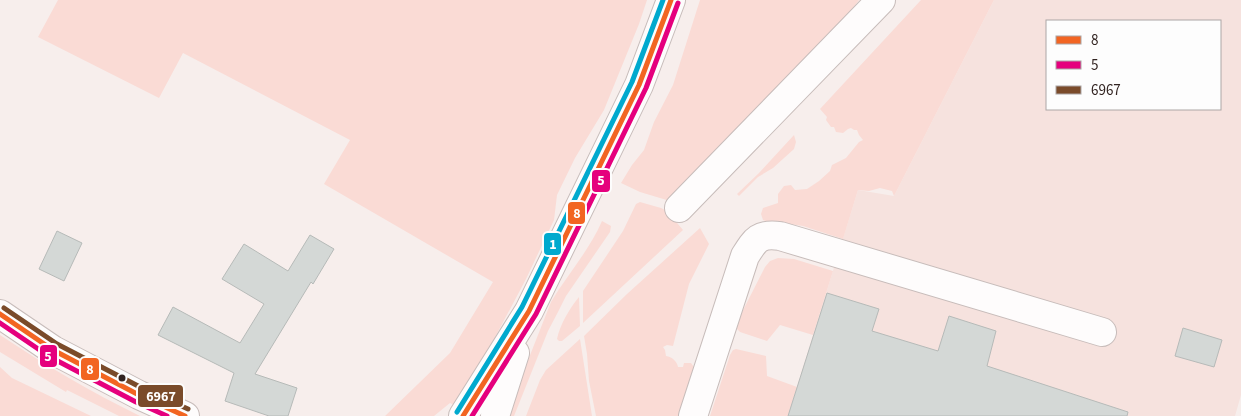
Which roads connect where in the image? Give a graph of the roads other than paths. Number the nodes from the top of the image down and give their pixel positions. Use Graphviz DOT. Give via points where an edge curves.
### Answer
graph roads {
  1 [pos="671,0"];
  2 [pos="881,0"];
  3 [pos="679,208"];
  4 [pos="529,311"];
  5 [pos="0,314"];
  6 [pos="1102,332"];
  7 [pos="185,416"];
  8 [pos="463,416"];
  9 [pos="495,416"];
  10 [pos="693,416"];
  1 -- 4 [label="main road" via="639,85"];
  2 -- 3 [label="main road"];
  4 -- 8 [label="main road"];
  4 -- 9 [label="main road"];
  5 -- 7 [label="main road" via="52,350"];
  6 -- 10 [label="main road" via="780,236 764,235 745,256"];
}
